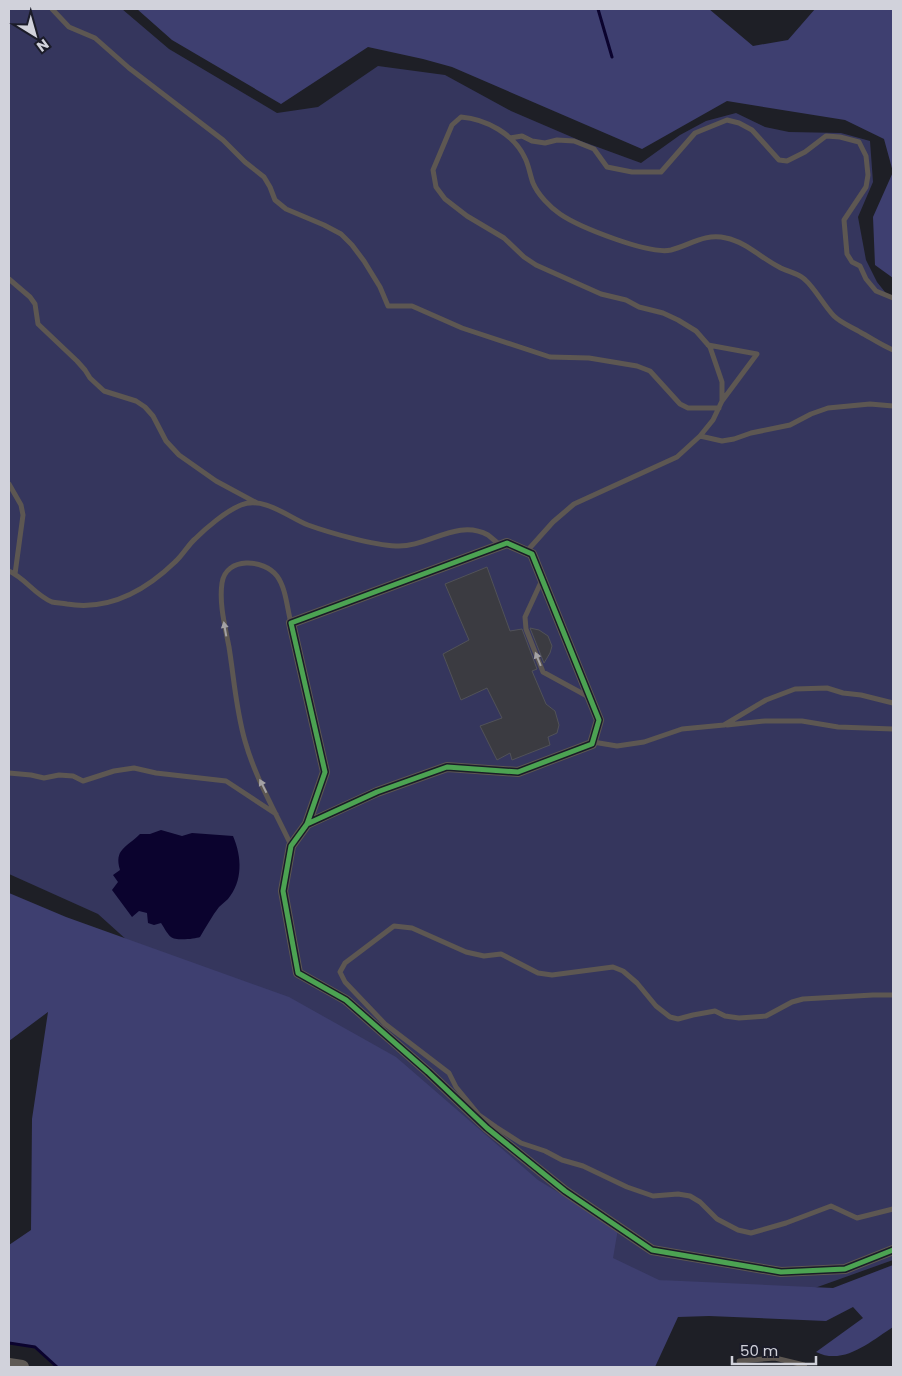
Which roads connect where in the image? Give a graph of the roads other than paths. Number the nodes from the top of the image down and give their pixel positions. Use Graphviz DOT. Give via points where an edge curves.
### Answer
graph roads {
  1 [pos="52,9"];
  2 [pos="510,138"];
  3 [pos="9,279"];
  4 [pos="893,298"];
  5 [pos="708,345"];
  6 [pos="893,350"];
  7 [pos="722,401"];
  8 [pos="893,406"];
  9 [pos="719,408"];
  10 [pos="700,436"];
  11 [pos="9,484"];
  12 [pos="257,503"];
  13 [pos="500,546"];
  14 [pos="527,551"];
  15 [pos="9,571"];
  16 [pos="15,574"];
  17 [pos="542,580"];
  18 [pos="291,623"];
  19 [pos="589,697"];
  20 [pos="893,703"];
  21 [pos="724,725"];
  22 [pos="893,729"];
  23 [pos="592,742"];
  24 [pos="9,773"];
  25 [pos="277,814"];
  26 [pos="307,824"];
  27 [pos="291,846"];
  28 [pos="893,995"];
  29 [pos="893,1209"];
  30 [pos="893,1250"];
  31 [pos="738,1361"];
  32 [pos="9,1365"];
  33 [pos="22,1367"];
  34 [pos="805,1367"];
  1 -- 9 [label="lane" via="69,27 95,38 223,140 264,177 275,200 286,210 324,224 346,239 372,272 388,306 412,306 462,328 550,357 589,358 637,366 650,371 680,404 688,408"];
  2 -- 4 [label="lane" via="522,136 545,143 557,140 574,142 594,149 607,167 648,174 661,172 696,133 727,120 752,130 779,160 787,161 805,152 826,136 859,142 866,156 868,175 866,187 844,220 847,254 860,266 876,291"];
  2 -- 5 [label="lane" via="482,122 461,117 452,125 434,170 436,188 445,199 504,238 536,266 601,294 663,313 696,331"];
  2 -- 6 [label="lane" via="520,147 538,192 558,213 572,222 616,239 661,251 700,238 726,238 751,248 778,267 804,278 835,317"];
  3 -- 12 [label="lane" via="30,296 38,312 38,324 104,391 136,400 153,416 179,455 216,481"];
  5 -- 7 [label="lane" via="722,382"];
  5 -- 7 [label="lane" via="757,354"];
  7 -- 9 [label="lane"];
  8 -- 10 [label="lane" via="870,404 828,408 790,425 722,441"];
  9 -- 10 [label="lane"];
  10 -- 14 [label="lane" via="677,457 574,504"];
  11 -- 16 [label="lane" via="21,504 23,515"];
  12 -- 13 [label="lane" via="308,525 362,540 396,546 415,545 464,530 488,535"];
  12 -- 16 [label="lane" via="241,505 221,517 194,539 170,567 133,594 100,604 84,607 52,602"];
  13 -- 14 [label="street" via="508,543"];
  13 -- 18 [label="street"];
  14 -- 17 [label="street" via="532,554"];
  15 -- 16 [label="lane"];
  17 -- 19 [label="street"];
  19 -- 17 [label="lane, one-way" via="543,672 526,629 525,617"];
  25 -- 18 [label="lane, one-way" via="258,777 245,741 236,698 222,610 222,584 227,572 247,563 262,564 270,569 282,584"];
  18 -- 26 [label="street" via="325,772"];
  19 -- 23 [label="street" via="599,720"];
  20 -- 21 [label="lane" via="826,688 795,689 766,700"];
  21 -- 22 [label="lane" via="802,721 838,727"];
  21 -- 23 [label="lane" via="682,729 644,742 617,746"];
  23 -- 26 [label="street" via="518,772 447,767 377,792"];
  24 -- 25 [label="lane" via="44,778 73,776 83,781 134,768 226,781"];
  25 -- 27 [label="lane"];
  26 -- 27 [label="street"];
  27 -- 30 [label="street" via="283,891 298,972 346,1000 494,1134 565,1191 652,1250 781,1272 845,1269"];
  28 -- 29 [label="lane" via="803,999 758,1018 732,1017 715,1011 678,1019 656,1006 637,983 613,967 552,976 538,973 501,954 484,956 466,952 412,928 394,926 345,963 340,972 344,982 385,1024 449,1073 479,1115 521,1143 653,1196 690,1196 726,1225 751,1233 831,1206 857,1218"];
  31 -- 34 [label="lane" via="775,1358"];
  32 -- 33 [label="street"];
}
